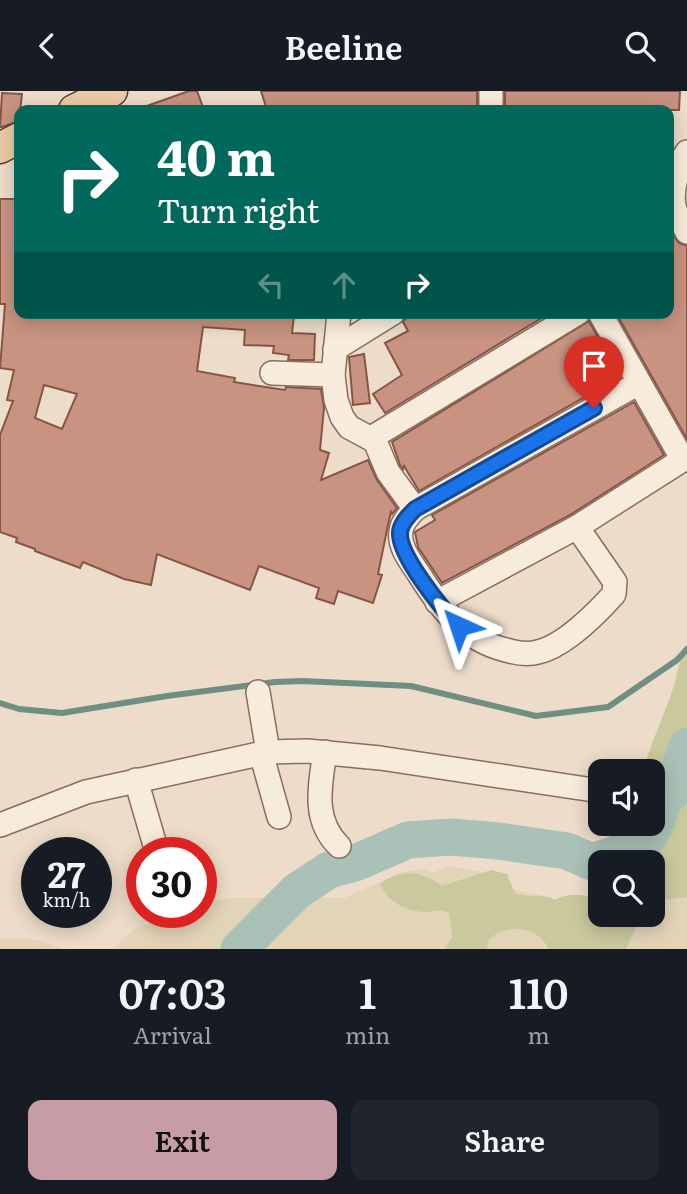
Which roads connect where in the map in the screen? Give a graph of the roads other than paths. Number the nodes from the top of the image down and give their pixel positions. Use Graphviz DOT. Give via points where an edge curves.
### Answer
graph roads {
  1 [pos="112,91"];
  2 [pos="84,105"];
  3 [pos="687,149"];
  4 [pos="687,232"];
  5 [pos="338,319"];
  6 [pos="383,319"];
  7 [pos="568,319"];
  8 [pos="603,319"];
  9 [pos="335,349"];
  10 [pos="272,373"];
  11 [pos="333,375"];
  12 [pos="639,383"];
  13 [pos="371,438"];
  14 [pos="685,459"];
  15 [pos="415,509"];
  16 [pos="577,527"];
  17 [pos="437,602"];
  18 [pos="258,692"];
  19 [pos="324,752"];
  20 [pos="265,753"];
  21 [pos="136,780"];
  22 [pos="588,789"];
  23 [pos="279,817"];
  24 [pos="0,825"];
  25 [pos="153,837"];
  26 [pos="339,846"];
  1 -- 2 [label="main road"];
  3 -- 4 [label="street" via="674,197 674,208"];
  5 -- 9 [label="street"];
  6 -- 9 [label="street"];
  7 -- 13 [label="street"];
  8 -- 12 [label="street"];
  9 -- 11 [label="street"];
  10 -- 11 [label="street"];
  11 -- 13 [label="street" via="342,417 357,433"];
  12 -- 14 [label="street"];
  12 -- 15 [label="street"];
  13 -- 15 [label="street"];
  14 -- 16 [label="street"];
  15 -- 17 [label="street" via="401,529 401,541"];
  16 -- 17 [label="street"];
  16 -- 17 [label="street" via="616,588 607,602 554,646 531,653 498,649 474,638"];
  18 -- 20 [label="street"];
  19 -- 20 [label="street"];
  19 -- 22 [label="street"];
  19 -- 26 [label="street" via="318,798 328,833"];
  20 -- 21 [label="street"];
  20 -- 23 [label="street"];
  21 -- 24 [label="street" via="86,792"];
  21 -- 25 [label="street"];
}
